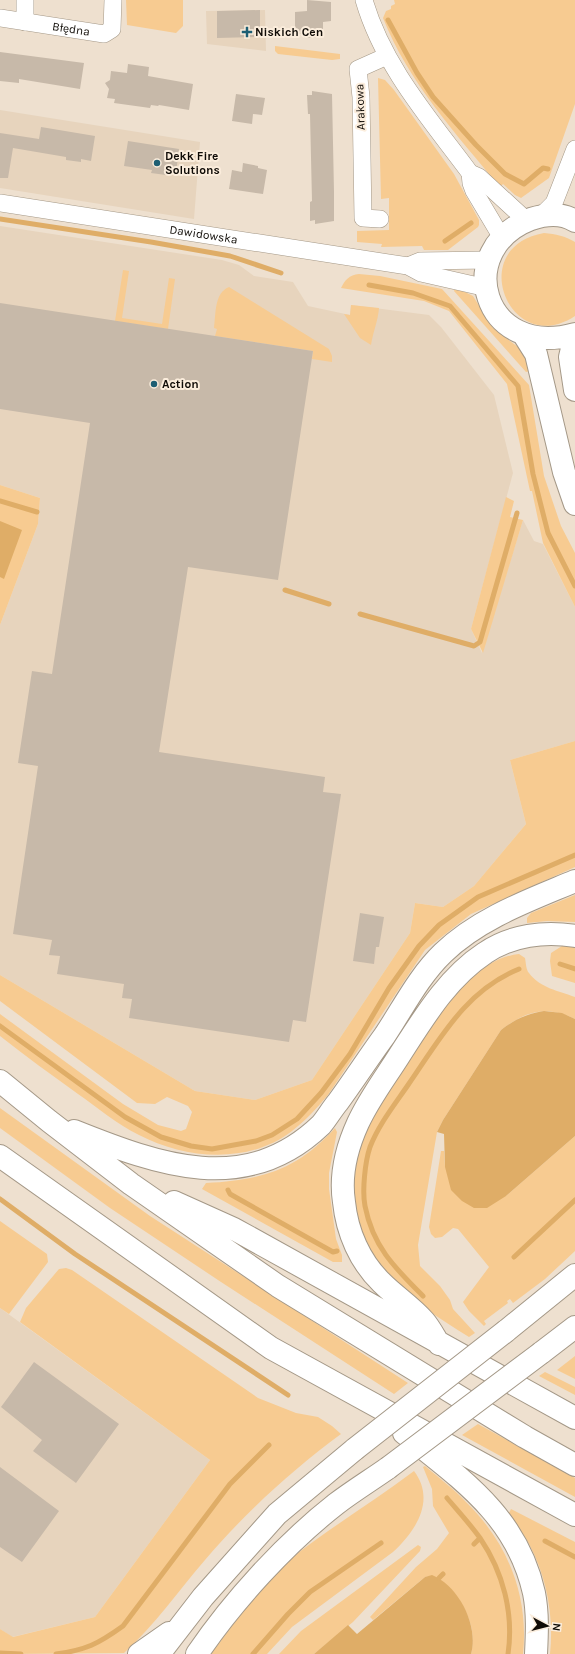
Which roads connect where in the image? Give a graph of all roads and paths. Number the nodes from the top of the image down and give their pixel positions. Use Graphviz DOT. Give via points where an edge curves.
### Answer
graph roads {
  1 [pos="25,0"];
  2 [pos="113,0"];
  3 [pos="364,0"];
  4 [pos="0,18"];
  5 [pos="25,22"];
  6 [pos="387,56"];
  7 [pos="575,149"];
  8 [pos="470,173"];
  9 [pos="0,203"];
  10 [pos="535,218"];
  11 [pos="380,219"];
  12 [pos="575,221"];
  13 [pos="502,238"];
  14 [pos="488,260"];
  15 [pos="408,266"];
  16 [pos="487,288"];
  17 [pos="524,335"];
  18 [pos="575,335"];
  19 [pos="575,390"];
  20 [pos="575,504"];
  21 [pos="575,881"];
  22 [pos="575,936"];
  23 [pos="0,1080"];
  24 [pos="49,1121"];
  25 [pos="0,1156"];
  26 [pos="130,1184"];
  27 [pos="575,1275"];
  28 [pos="575,1327"];
  29 [pos="439,1344"];
  30 [pos="361,1399"];
  31 [pos="575,1418"];
  32 [pos="575,1464"];
  33 [pos="575,1515"];
  34 [pos="183,1623"];
  35 [pos="139,1654"];
  36 [pos="159,1654"];
  37 [pos="197,1654"];
  38 [pos="536,1654"];
  1 -- 5 [label="street"];
  2 -- 5 [label="street, Błędna" via="112,29 104,34"];
  3 -- 6 [label="street"];
  4 -- 5 [label="street, Błędna"];
  6 -- 8 [label="street" via="402,81"];
  6 -- 11 [label="street, Arakowa" via="358,69 361,97 363,218"];
  7 -- 10 [label="street" via="554,204"];
  8 -- 10 [label="street"];
  8 -- 13 [label="street" via="470,183 474,192"];
  9 -- 15 [label="street, Dawidowska"];
  10 -- 12 [label="main road" via="562,216"];
  10 -- 13 [label="main road" via="513,228"];
  13 -- 14 [label="main road"];
  14 -- 15 [label="street, Dawidowska" via="420,261"];
  14 -- 16 [label="main road"];
  15 -- 16 [label="street, Dawidowska" via="421,272"];
  16 -- 17 [label="main road" via="496,312 509,326"];
  17 -- 18 [label="main road" via="537,338"];
  17 -- 20 [label="main road" via="536,354 564,472"];
  18 -- 19 [label="main road" via="570,357"];
  21 -- 24 [label="main road" via="494,917 442,953 321,1124 296,1145 273,1159 235,1168 201,1169 164,1162 103,1143"];
  22 -- 29 [label="main road" via="548,933 508,942 486,952 466,968 444,991 373,1095 349,1148 343,1177 343,1202 353,1242 380,1282 424,1320"];
  23 -- 24 [label="main road"];
  24 -- 26 [label="main road"];
  25 -- 30 [label="main road" via="270,1348"];
  26 -- 29 [label="main road" via="234,1228"];
  26 -- 32 [label="main road" via="278,1286 518,1433"];
  27 -- 34 [label="main road, bridge" via="277,1514"];
  28 -- 37 [label="main road, bridge" via="388,1468 336,1504 287,1547 234,1606"];
  29 -- 31 [label="main road"];
  30 -- 33 [label="main road"];
  30 -- 38 [label="main road" via="474,1490 496,1513 512,1538 534,1593"];
  34 -- 35 [label="main road"];
  34 -- 36 [label="main road"];
}
